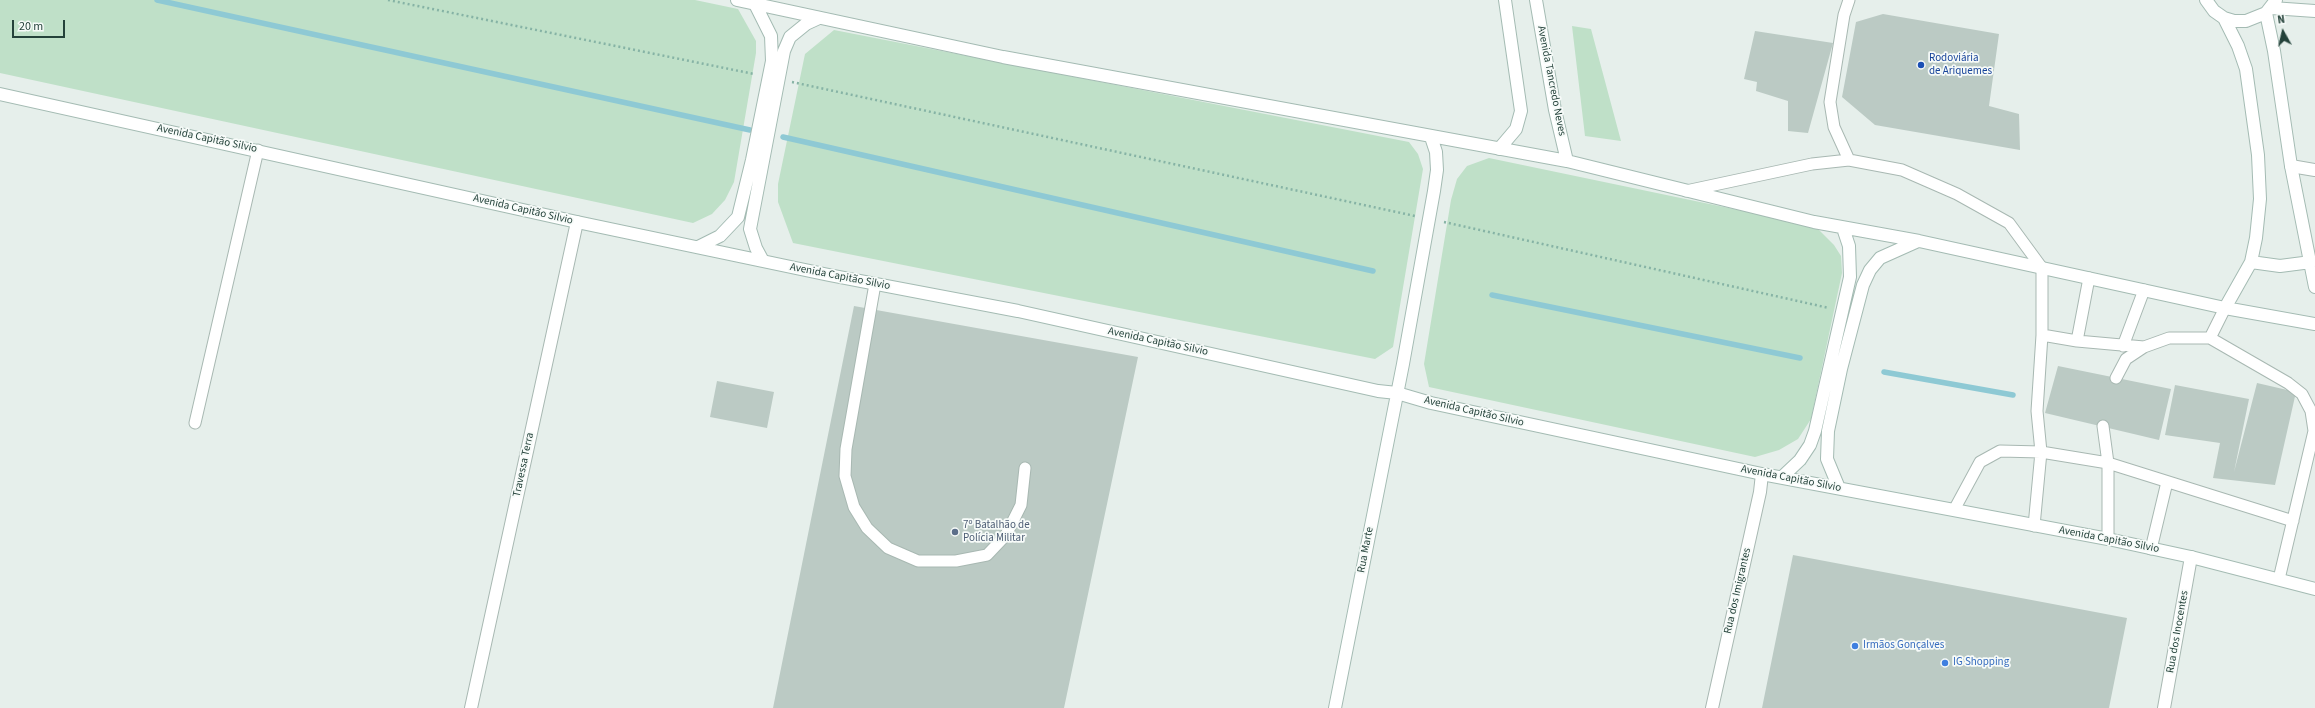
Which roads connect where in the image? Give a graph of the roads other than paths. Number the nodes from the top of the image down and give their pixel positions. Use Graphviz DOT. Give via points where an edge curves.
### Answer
graph roads {
  1 [pos="737,0"];
  2 [pos="1505,0"];
  3 [pos="1536,0"];
  4 [pos="1848,0"];
  5 [pos="2206,0"];
  6 [pos="755,4"];
  7 [pos="2271,7"];
  8 [pos="2315,11"];
  9 [pos="820,18"];
  10 [pos="2224,18"];
  11 [pos="773,78"];
  12 [pos="0,94"];
  13 [pos="1431,137"];
  14 [pos="1500,149"];
  15 [pos="258,150"];
  16 [pos="1849,160"];
  17 [pos="1567,161"];
  18 [pos="2291,166"];
  19 [pos="2315,170"];
  20 [pos="1686,191"];
  21 [pos="577,222"];
  22 [pos="1843,228"];
  23 [pos="1919,241"];
  24 [pos="698,247"];
  25 [pos="763,261"];
  26 [pos="2251,262"];
  27 [pos="2310,262"];
  28 [pos="2042,268"];
  29 [pos="2089,278"];
  30 [pos="875,284"];
  31 [pos="2315,287"];
  32 [pos="2144,290"];
  33 [pos="2225,308"];
  34 [pos="2315,324"];
  35 [pos="2042,335"];
  36 [pos="2210,338"];
  37 [pos="2077,341"];
  38 [pos="2123,346"];
  39 [pos="2144,347"];
  40 [pos="2116,378"];
  41 [pos="1397,392"];
  42 [pos="195,423"];
  43 [pos="2103,426"];
  44 [pos="2041,452"];
  45 [pos="2108,463"];
  46 [pos="1025,468"];
  47 [pos="1762,474"];
  48 [pos="1782,477"];
  49 [pos="2167,482"];
  50 [pos="1839,488"];
  51 [pos="1954,510"];
  52 [pos="2293,521"];
  53 [pos="2034,526"];
  54 [pos="2108,539"];
  55 [pos="2151,549"];
  56 [pos="2191,556"];
  57 [pos="2279,579"];
  58 [pos="2315,589"];
  59 [pos="471,708"];
  60 [pos="1335,708"];
  61 [pos="1712,708"];
  62 [pos="2164,708"];
  1 -- 6 [label="main road"];
  2 -- 14 [label="main road" via="1521,111 1516,129"];
  3 -- 17 [label="main road, Avenida Tancredo Neves" via="1555,110"];
  4 -- 16 [label="lane" via="1830,102 1834,127"];
  5 -- 10 [label="main road" via="2214,11"];
  6 -- 9 [label="main road"];
  6 -- 11 [label="main road" via="771,36"];
  7 -- 8 [label="main road"];
  7 -- 10 [label="main road" via="2246,21"];
  7 -- 18 [label="main road" via="2274,51"];
  9 -- 11 [label="main road" via="806,24 790,37"];
  9 -- 13 [label="main road" via="1003,57"];
  10 -- 26 [label="main road" via="2246,69 2258,155 2260,199"];
  11 -- 24 [label="main road" via="738,217 720,236"];
  11 -- 25 [label="main road" via="750,229"];
  12 -- 15 [label="main road, Avenida Capitão Silvio"];
  13 -- 14 [label="main road"];
  13 -- 41 [label="main road, Rua Marte" via="1436,152 1437,170"];
  14 -- 17 [label="main road"];
  15 -- 21 [label="main road, Avenida Capitão Silvio"];
  15 -- 42 [label="lane"];
  16 -- 20 [label="lane" via="1812,164"];
  16 -- 28 [label="lane" via="1902,170 1956,194 2009,223"];
  17 -- 20 [label="main road"];
  18 -- 19 [label="main road"];
  18 -- 27 [label="main road"];
  20 -- 22 [label="main road"];
  21 -- 24 [label="main road, Avenida Capitão Silvio"];
  21 -- 59 [label="main road, Travessa Terra"];
  22 -- 23 [label="main road"];
  22 -- 48 [label="main road" via="1847,236 1850,269 1843,311 1810,445 1800,460"];
  23 -- 28 [label="main road"];
  23 -- 50 [label="main road" via="1880,258 1870,270 1863,285 1828,431 1827,459"];
  24 -- 25 [label="main road, Avenida Capitão Silvio"];
  25 -- 30 [label="main road, Avenida Capitão Silvio"];
  26 -- 27 [label="main road" via="2280,266"];
  26 -- 33 [label="main road"];
  27 -- 31 [label="main road"];
  28 -- 29 [label="main road"];
  28 -- 35 [label="lane"];
  29 -- 32 [label="main road"];
  29 -- 37 [label="lane"];
  30 -- 41 [label="main road, Avenida Capitão Silvio" via="1018,312 1378,391"];
  30 -- 46 [label="lane" via="846,449 845,476 854,507 867,528 888,548 918,561 956,561 987,554 1006,535 1021,505"];
  32 -- 33 [label="main road"];
  32 -- 38 [label="lane"];
  33 -- 34 [label="main road"];
  33 -- 36 [label="lane"];
  35 -- 37 [label="lane"];
  35 -- 44 [label="lane" via="2037,411"];
  36 -- 39 [label="lane" via="2169,338"];
  36 -- 52 [label="lane" via="2288,383 2302,394 2311,411 2314,432"];
  37 -- 38 [label="lane"];
  38 -- 39 [label="lane"];
  39 -- 40 [label="lane" via="2126,359"];
  41 -- 47 [label="main road, Avenida Capitão Silvio" via="1431,403"];
  41 -- 60 [label="main road, Rua Marte"];
  43 -- 45 [label="lane"];
  44 -- 45 [label="lane"];
  44 -- 51 [label="lane" via="2000,451 1980,462"];
  44 -- 53 [label="lane"];
  45 -- 49 [label="lane"];
  45 -- 54 [label="lane"];
  47 -- 48 [label="main road, Avenida Capitão Silvio"];
  47 -- 61 [label="main road, Rua dos Imigrantes"];
  48 -- 50 [label="main road, Avenida Capitão Silvio"];
  49 -- 52 [label="lane"];
  49 -- 55 [label="lane"];
  50 -- 51 [label="main road, Avenida Capitão Silvio"];
  51 -- 53 [label="main road, Avenida Capitão Silvio"];
  52 -- 57 [label="lane"];
  53 -- 54 [label="main road, Avenida Capitão Silvio"];
  54 -- 55 [label="main road, Avenida Capitão Silvio"];
  55 -- 56 [label="main road, Avenida Capitão Silvio"];
  56 -- 57 [label="main road, Avenida Capitão Silvio"];
  56 -- 62 [label="main road, Rua dos Inocentes"];
  57 -- 58 [label="main road, Avenida Capitão Silvio"];
}
